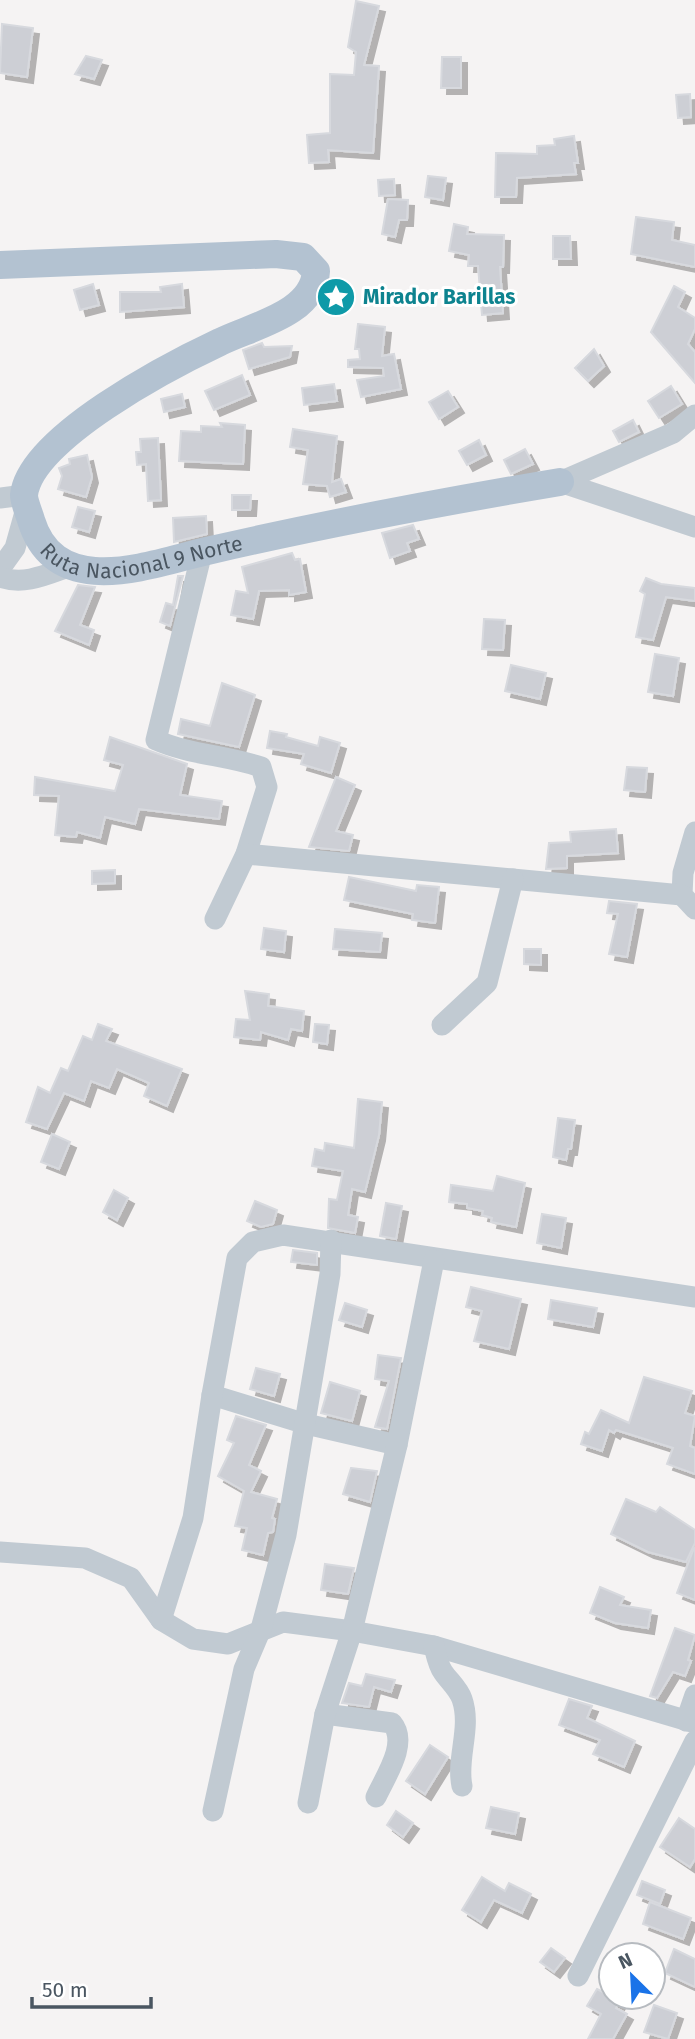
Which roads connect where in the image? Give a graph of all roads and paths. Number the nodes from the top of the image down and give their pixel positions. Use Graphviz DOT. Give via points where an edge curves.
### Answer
graph roads {
  1 [pos="0,265"];
  2 [pos="695,415"];
  3 [pos="560,482"];
  4 [pos="17,499"];
  5 [pos="695,527"];
  6 [pos="202,552"];
  7 [pos="71,566"];
  8 [pos="0,569"];
  9 [pos="0,577"];
  10 [pos="695,832"];
  11 [pos="246,854"];
  12 [pos="513,879"];
  13 [pos="689,902"];
  14 [pos="215,919"];
  15 [pos="442,1025"];
  16 [pos="331,1240"];
  17 [pos="434,1260"];
  18 [pos="695,1297"];
  19 [pos="212,1395"];
  20 [pos="306,1423"];
  21 [pos="397,1445"];
  22 [pos="0,1552"];
  23 [pos="161,1619"];
  24 [pos="261,1629"];
  25 [pos="352,1631"];
  26 [pos="434,1646"];
  27 [pos="695,1695"];
  28 [pos="325,1714"];
  29 [pos="690,1722"];
  30 [pos="695,1741"];
  31 [pos="462,1786"];
  32 [pos="376,1797"];
  33 [pos="308,1803"];
  34 [pos="213,1811"];
  35 [pos="578,1976"];
  1 -- 4 [label="main road" via="276,254 303,257 316,271 313,291 298,305 200,352 64,435 40,458"];
  2 -- 3 [label="street" via="673,433"];
  3 -- 5 [label="street, Ruta Nacional 9 Norte"];
  3 -- 6 [label="main road, Ruta Nacional 9 Norte" via="447,500"];
  4 -- 7 [label="main road, Ruta Nacional 9 Norte" via="50,551"];
  4 -- 8 [label="street" via="15,548"];
  6 -- 7 [label="main road, Ruta Nacional 9 Norte" via="153,567 109,573"];
  6 -- 11 [label="street" via="156,740 182,751 261,767 267,787"];
  7 -- 9 [label="street" via="31,580"];
  10 -- 13 [label="street" via="683,873"];
  11 -- 12 [label="street"];
  11 -- 14 [label="street"];
  12 -- 13 [label="street"];
  12 -- 15 [label="street" via="487,983"];
  16 -- 17 [label="street"];
  16 -- 19 [label="street" via="283,1235 253,1242 237,1258"];
  16 -- 20 [label="street" via="330,1274"];
  17 -- 18 [label="street"];
  17 -- 21 [label="street"];
  19 -- 20 [label="street"];
  19 -- 23 [label="street" via="193,1518"];
  20 -- 21 [label="street"];
  20 -- 24 [label="street" via="286,1535"];
  21 -- 25 [label="street"];
  22 -- 23 [label="street" via="85,1558 131,1578"];
  23 -- 24 [label="street" via="193,1639 228,1644"];
  24 -- 25 [label="street" via="283,1622"];
  24 -- 34 [label="street" via="244,1669"];
  25 -- 26 [label="street"];
  25 -- 28 [label="street"];
  26 -- 29 [label="street"];
  26 -- 31 [label="street" via="441,1670 463,1700 465,1741 458,1769"];
  27 -- 29 [label="street"];
  28 -- 32 [label="street" via="392,1723 398,1730 399,1745"];
  28 -- 33 [label="street"];
  30 -- 35 [label="street"];
}
